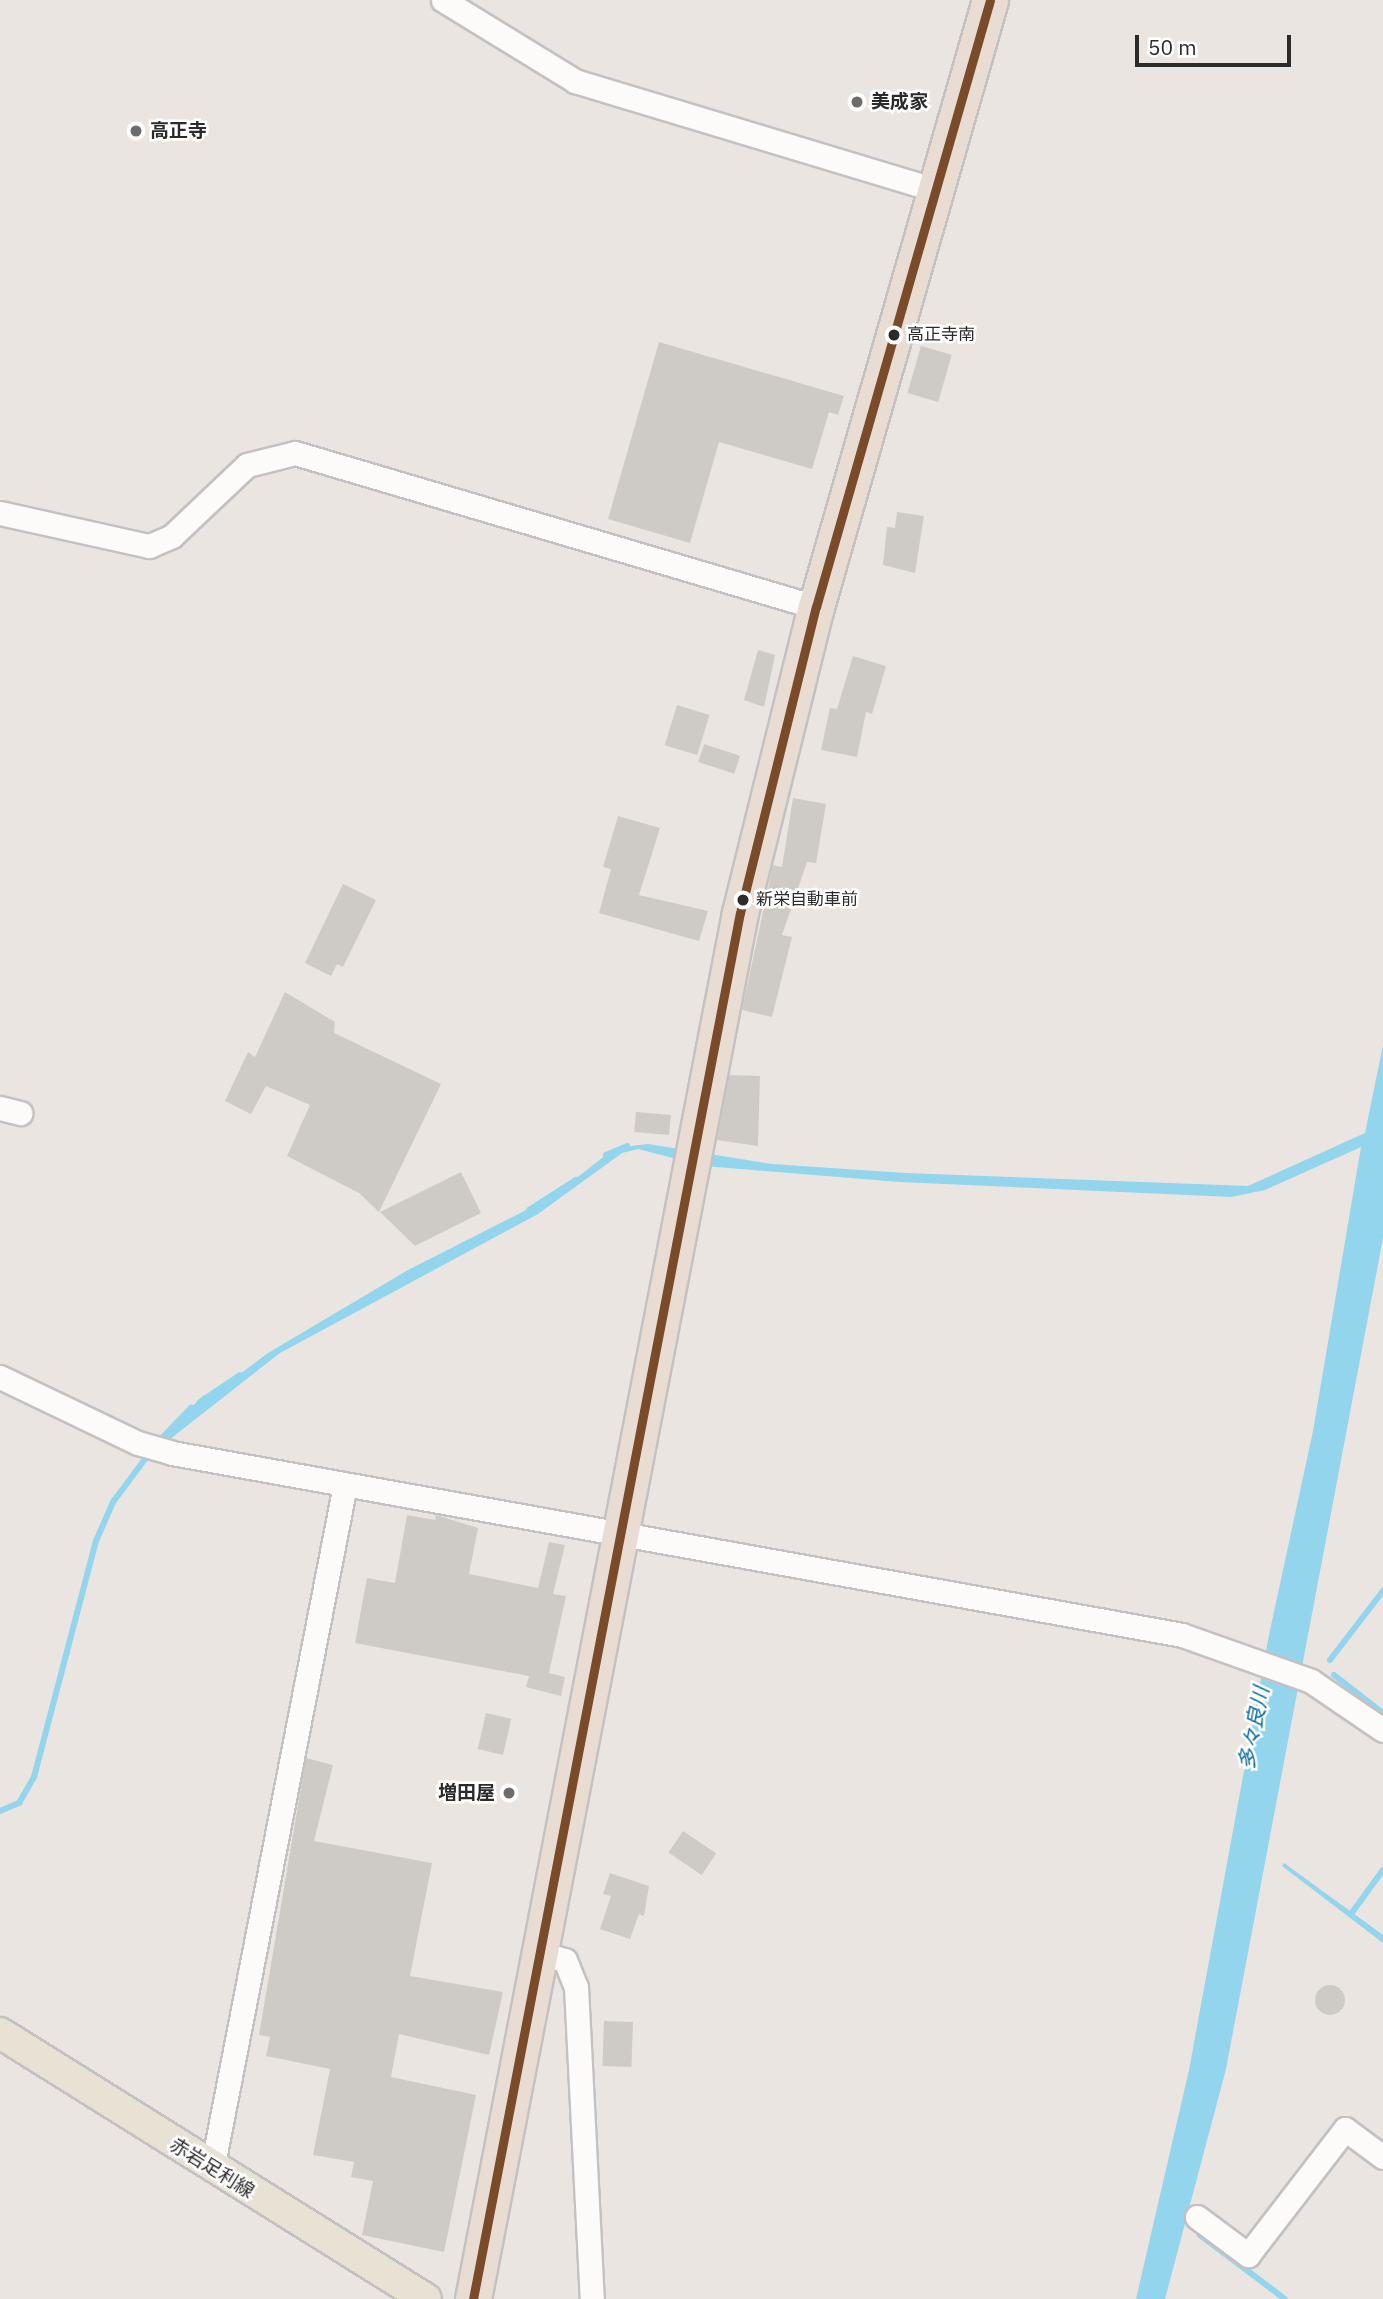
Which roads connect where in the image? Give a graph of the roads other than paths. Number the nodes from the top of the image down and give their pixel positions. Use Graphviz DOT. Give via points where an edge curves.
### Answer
graph roads {
  1 [pos="443,0"];
  2 [pos="990,0"];
  3 [pos="935,190"];
  4 [pos="0,513"];
  5 [pos="816,607"];
  6 [pos="0,1377"];
  7 [pos="345,1485"];
  8 [pos="618,1535"];
  9 [pos="1383,1730"];
  10 [pos="538,1952"];
  11 [pos="0,2033"];
  12 [pos="1383,2157"];
  13 [pos="212,2169"];
  14 [pos="1197,2217"];
  15 [pos="426,2299"];
  16 [pos="473,2299"];
  17 [pos="593,2299"];
  1 -- 3 [label="street" via="575,81"];
  2 -- 3 [label="highway"];
  3 -- 5 [label="highway"];
  4 -- 5 [label="street" via="149,546 172,536 247,465 295,453"];
  5 -- 8 [label="highway" via="738,924"];
  6 -- 7 [label="street" via="138,1443"];
  7 -- 8 [label="street"];
  7 -- 13 [label="street"];
  8 -- 9 [label="street" via="1182,1636 1247,1655 1304,1679"];
  8 -- 10 [label="highway"];
  10 -- 16 [label="highway"];
  10 -- 17 [label="street" via="565,1960 576,1987"];
  11 -- 13 [label="main road, 赤岩足利線"];
  12 -- 14 [label="street" via="1345,2129 1248,2255"];
  13 -- 15 [label="main road, 赤岩足利線"];
}
